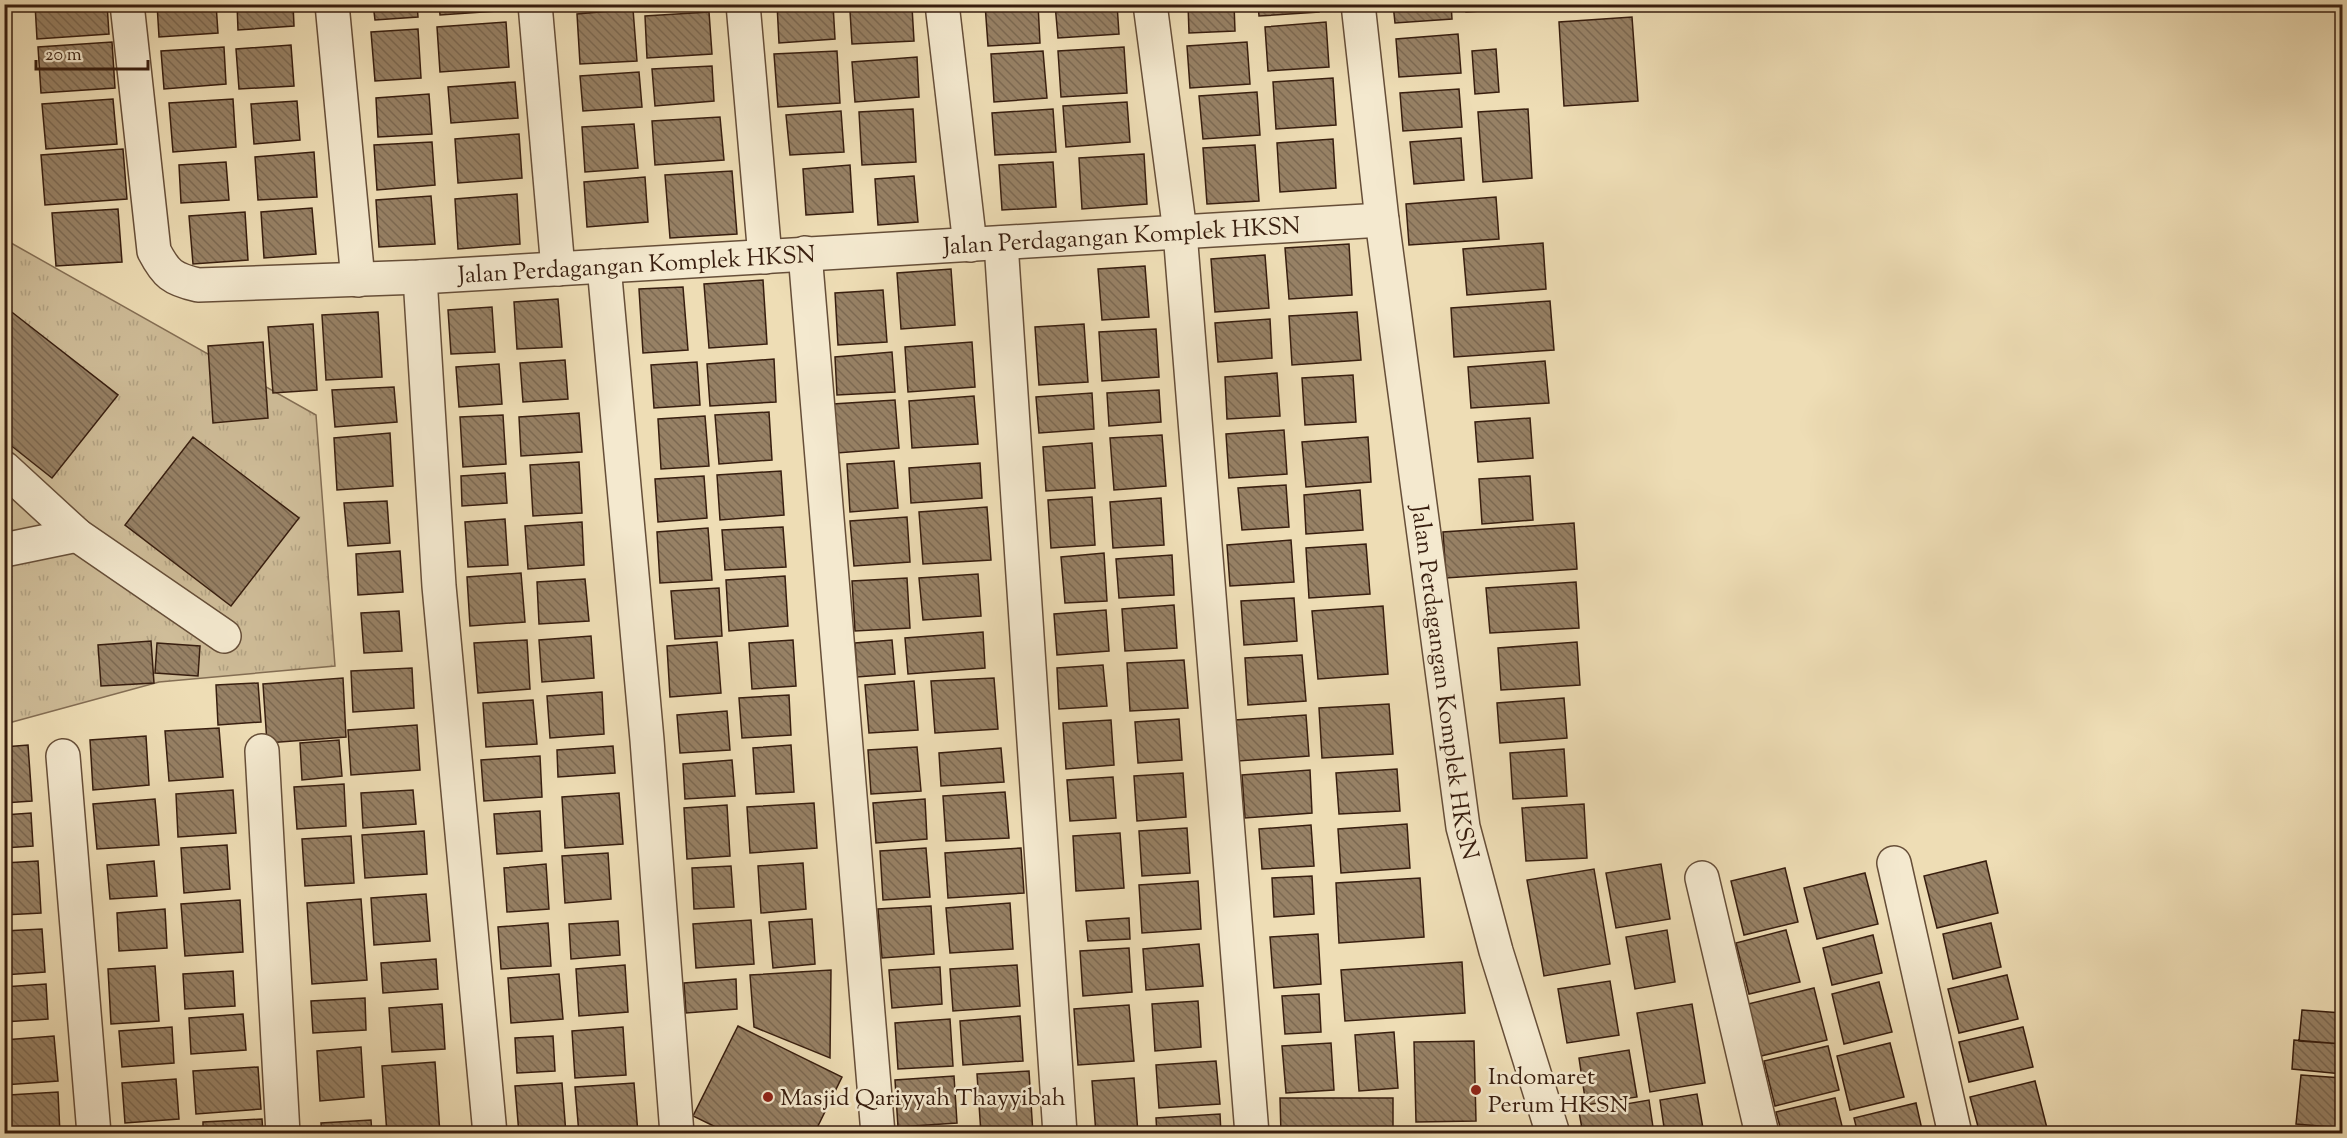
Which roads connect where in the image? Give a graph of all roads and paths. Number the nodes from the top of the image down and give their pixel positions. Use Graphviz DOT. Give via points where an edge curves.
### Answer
graph roads {
  1 [pos="127,4"];
  2 [pos="332,4"];
  3 [pos="535,4"];
  4 [pos="743,4"];
  5 [pos="942,4"];
  6 [pos="1150,4"];
  7 [pos="1358,4"];
  8 [pos="1382,220"];
  9 [pos="1180,232"];
  10 [pos="985,244"];
  11 [pos="805,253"];
  12 [pos="765,257"];
  13 [pos="604,266"];
  14 [pos="558,269"];
  15 [pos="420,277"];
  16 [pos="358,280"];
  17 [pos="4,468"];
  18 [pos="77,535"];
  19 [pos="4,550"];
  20 [pos="224,636"];
  21 [pos="262,751"];
  22 [pos="63,756"];
  23 [pos="1894,863"];
  24 [pos="1702,878"];
  25 [pos="94,1134"];
  26 [pos="283,1134"];
  27 [pos="490,1134"];
  28 [pos="677,1134"];
  29 [pos="878,1134"];
  30 [pos="1060,1134"];
  31 [pos="1252,1134"];
  32 [pos="1553,1134"];
  33 [pos="1762,1134"];
  34 [pos="1955,1134"];
  1 -- 16 [label="street, Jalan Perdagangan Komplek HKSN" via="150,236 164,269 178,280 198,285"];
  2 -- 16 [label="street"];
  3 -- 14 [label="street"];
  4 -- 12 [label="street"];
  5 -- 10 [label="street"];
  6 -- 9 [label="street"];
  7 -- 8 [label="street, Jalan Perdagangan Komplek HKSN"];
  8 -- 9 [label="street, Jalan Perdagangan Komplek HKSN"];
  8 -- 32 [label="street, Jalan Perdagangan Komplek HKSN" via="1462,827"];
  9 -- 10 [label="street, Jalan Perdagangan Komplek HKSN"];
  9 -- 31 [label="street"];
  10 -- 11 [label="street, Jalan Perdagangan Komplek HKSN"];
  10 -- 30 [label="street"];
  11 -- 12 [label="street, Jalan Perdagangan Komplek HKSN"];
  11 -- 29 [label="street"];
  12 -- 13 [label="street, Jalan Perdagangan Komplek HKSN"];
  13 -- 14 [label="street, Jalan Perdagangan Komplek HKSN"];
  13 -- 28 [label="street" via="648,752"];
  14 -- 15 [label="street, Jalan Perdagangan Komplek HKSN"];
  15 -- 16 [label="street, Jalan Perdagangan Komplek HKSN"];
  15 -- 27 [label="street" via="439,586"];
  17 -- 18 [label="street"];
  18 -- 19 [label="street"];
  18 -- 20 [label="street"];
  21 -- 26 [label="street"];
  22 -- 25 [label="street"];
  23 -- 34 [label="street"];
  24 -- 33 [label="street"];
}
